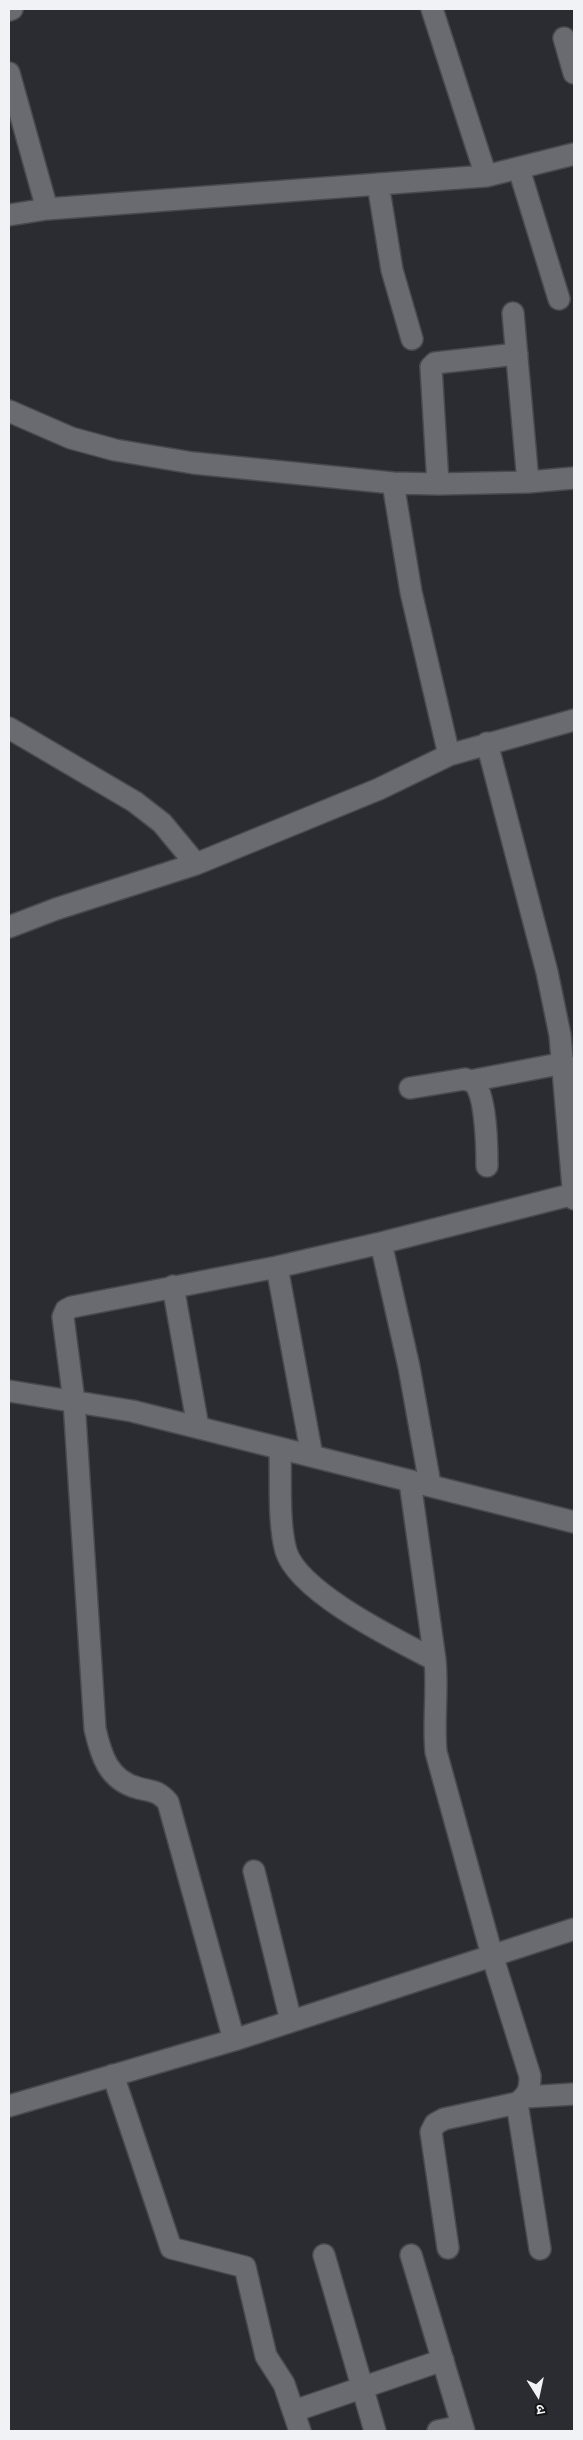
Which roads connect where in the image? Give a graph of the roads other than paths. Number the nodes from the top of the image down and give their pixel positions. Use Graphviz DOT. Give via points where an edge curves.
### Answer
graph roads {
  1 [pos="432,9"];
  2 [pos="564,38"];
  3 [pos="9,73"];
  4 [pos="574,73"];
  5 [pos="574,154"];
  6 [pos="519,169"];
  7 [pos="486,176"];
  8 [pos="378,184"];
  9 [pos="47,209"];
  10 [pos="9,215"];
  11 [pos="559,299"];
  12 [pos="513,313"];
  13 [pos="412,339"];
  14 [pos="516,354"];
  15 [pos="9,411"];
  16 [pos="574,478"];
  17 [pos="528,482"];
  18 [pos="393,483"];
  19 [pos="438,484"];
  20 [pos="574,720"];
  21 [pos="9,728"];
  22 [pos="487,743"];
  23 [pos="449,755"];
  24 [pos="196,864"];
  25 [pos="9,927"];
  26 [pos="564,1063"];
  27 [pos="470,1081"];
  28 [pos="410,1088"];
  29 [pos="486,1166"];
  30 [pos="574,1189"];
  31 [pos="381,1243"];
  32 [pos="277,1267"];
  33 [pos="173,1286"];
  34 [pos="9,1391"];
  35 [pos="74,1401"];
  36 [pos="198,1428"];
  37 [pos="280,1448"];
  38 [pos="312,1456"];
  39 [pos="420,1483"];
  40 [pos="574,1522"];
  41 [pos="435,1660"];
  42 [pos="254,1871"];
  43 [pos="574,1929"];
  44 [pos="492,1955"];
  45 [pos="291,2021"];
  46 [pos="234,2040"];
  47 [pos="113,2075"];
  48 [pos="574,2094"];
  49 [pos="521,2100"];
  50 [pos="9,2106"];
  51 [pos="448,2248"];
  52 [pos="540,2249"];
  53 [pos="411,2254"];
  54 [pos="324,2255"];
  55 [pos="442,2360"];
  56 [pos="362,2388"];
  57 [pos="294,2411"];
  58 [pos="463,2428"];
  59 [pos="300,2431"];
  60 [pos="375,2431"];
  61 [pos="438,2431"];
  1 -- 7 [label="street"];
  2 -- 4 [label="street"];
  3 -- 9 [label="street"];
  5 -- 6 [label="street"];
  6 -- 7 [label="street"];
  6 -- 11 [label="street"];
  7 -- 8 [label="street"];
  8 -- 9 [label="street"];
  8 -- 13 [label="street" via="392,270"];
  9 -- 10 [label="street"];
  12 -- 14 [label="street"];
  14 -- 17 [label="street"];
  14 -- 19 [label="street" via="430,366"];
  15 -- 18 [label="street" via="71,438 114,450 193,463"];
  16 -- 17 [label="street"];
  17 -- 19 [label="street"];
  18 -- 19 [label="street"];
  18 -- 23 [label="street" via="411,592"];
  20 -- 22 [label="street"];
  21 -- 24 [label="street" via="135,802 162,824"];
  22 -- 23 [label="street"];
  22 -- 26 [label="street" via="547,972"];
  23 -- 24 [label="street" via="402,779"];
  24 -- 25 [label="street"];
  26 -- 27 [label="street"];
  26 -- 30 [label="street"];
  27 -- 28 [label="street" via="465,1079"];
  27 -- 29 [label="street" via="478,1089 485,1122"];
  30 -- 31 [label="street"];
  31 -- 32 [label="street"];
  31 -- 39 [label="street" via="409,1367"];
  32 -- 33 [label="street"];
  32 -- 38 [label="street"];
  33 -- 35 [label="street" via="66,1310 63,1330"];
  33 -- 36 [label="street"];
  34 -- 35 [label="street"];
  35 -- 36 [label="street" via="132,1411"];
  35 -- 46 [label="street" via="95,1729 102,1758 119,1779 136,1788 158,1792 168,1802"];
  36 -- 37 [label="street"];
  37 -- 38 [label="street"];
  37 -- 41 [label="street" via="283,1535 286,1552 294,1566 319,1591 346,1611"];
  38 -- 39 [label="street"];
  39 -- 40 [label="street"];
  39 -- 41 [label="street"];
  41 -- 44 [label="street" via="436,1752"];
  42 -- 45 [label="street"];
  43 -- 44 [label="street"];
  44 -- 45 [label="street"];
  44 -- 49 [label="street" via="530,2076 530,2088"];
  45 -- 46 [label="street"];
  46 -- 47 [label="street"];
  47 -- 50 [label="street"];
  47 -- 57 [label="street" via="171,2248 245,2267 266,2356 284,2384"];
  48 -- 49 [label="street"];
  49 -- 51 [label="street" via="444,2118 435,2124 431,2132"];
  49 -- 52 [label="street"];
  53 -- 55 [label="street"];
  54 -- 56 [label="street"];
  55 -- 56 [label="street"];
  55 -- 58 [label="street"];
  56 -- 57 [label="street"];
  56 -- 60 [label="street"];
  57 -- 59 [label="street"];
  58 -- 61 [label="street"];
}
